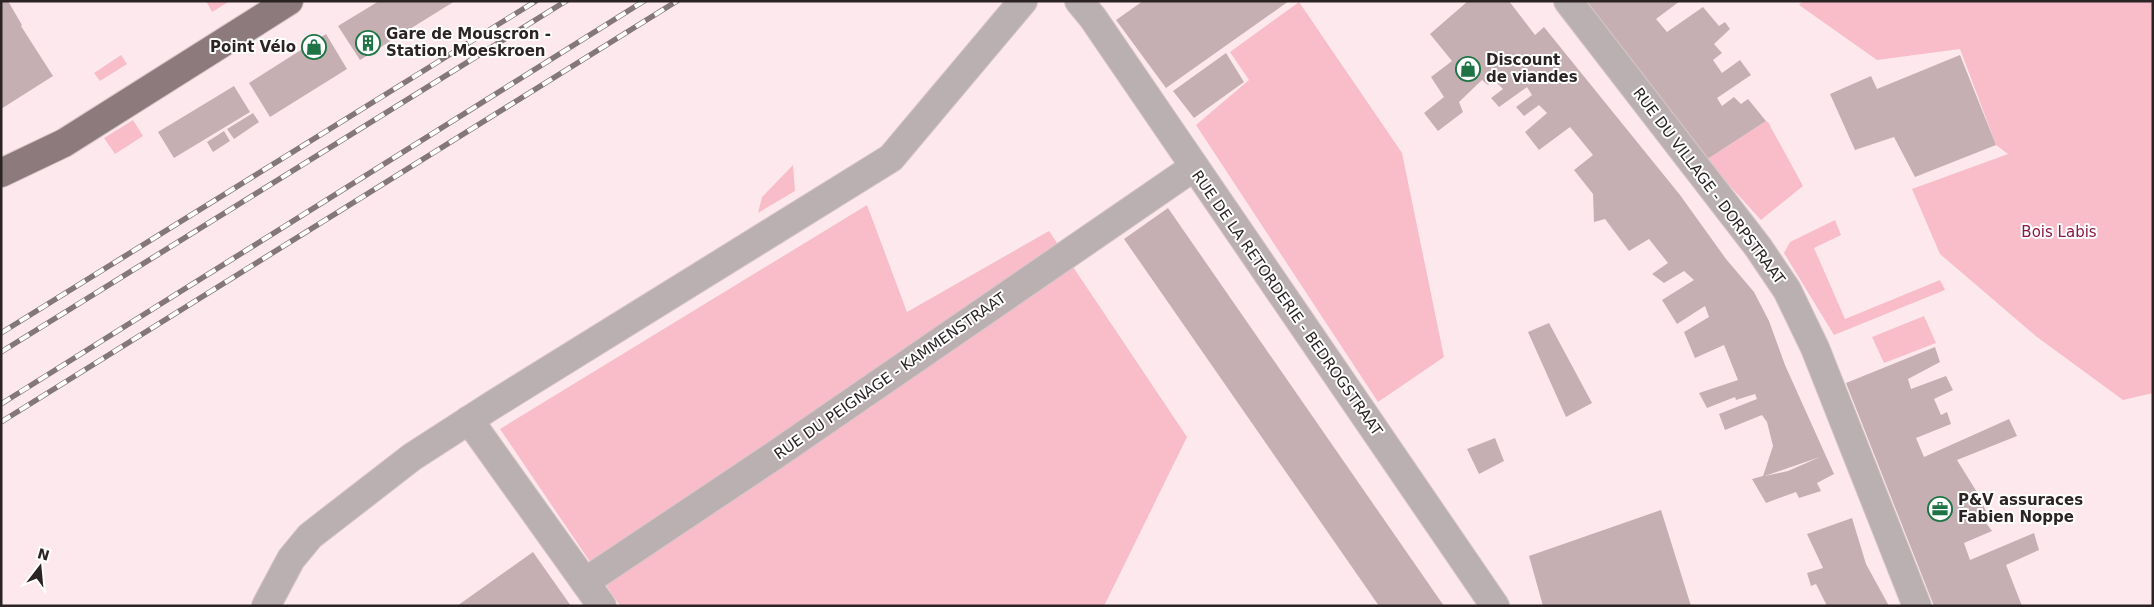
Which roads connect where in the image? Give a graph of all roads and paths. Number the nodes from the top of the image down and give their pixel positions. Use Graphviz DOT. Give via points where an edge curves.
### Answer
graph roads {
  1 [pos="290,1"];
  2 [pos="1023,1"];
  3 [pos="1079,1"];
  4 [pos="1568,1"];
  5 [pos="1194,167"];
  6 [pos="1,172"];
  7 [pos="469,420"];
  8 [pos="585,582"];
  9 [pos="266,606"];
  10 [pos="602,606"];
  11 [pos="1495,606"];
  12 [pos="1917,606"];
  1 -- 6 [label="main road" via="64,143"];
  2 -- 7 [label="street" via="891,158"];
  3 -- 5 [label="street, RUE DE LA RETORDERIE - BEDROGSTRAAT"];
  4 -- 12 [label="street, RUE DU VILLAGE - DORPSTRAAT" via="1787,290 1815,348"];
  5 -- 8 [label="street, RUE DU PEIGNAGE - KAMMENSTRAAT" via="792,444"];
  5 -- 11 [label="street, RUE DE LA RETORDERIE - BEDROGSTRAAT"];
  7 -- 8 [label="street"];
  7 -- 9 [label="street" via="412,458 310,536 291,559"];
  8 -- 10 [label="street"];
}
